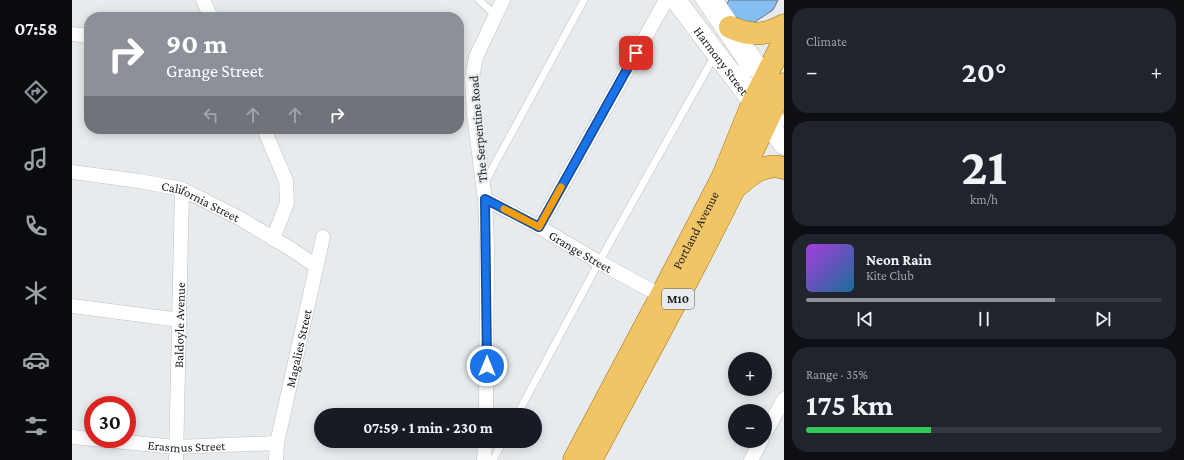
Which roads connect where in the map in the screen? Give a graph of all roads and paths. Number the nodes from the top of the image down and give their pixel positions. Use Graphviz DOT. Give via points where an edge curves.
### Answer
graph roads {
  1 [pos="203,0"];
  2 [pos="479,0"];
  3 [pos="503,0"];
  4 [pos="584,0"];
  5 [pos="666,0"];
  6 [pos="676,0"];
  7 [pos="685,0"];
  8 [pos="699,0"];
  9 [pos="712,0"];
  10 [pos="209,12"];
  11 [pos="496,15"];
  12 [pos="784,25"];
  13 [pos="730,27"];
  14 [pos="72,34"];
  15 [pos="84,35"];
  16 [pos="784,40"];
  17 [pos="716,53"];
  18 [pos="769,99"];
  19 [pos="266,134"];
  20 [pos="784,145"];
  21 [pos="784,168"];
  22 [pos="72,172"];
  23 [pos="484,184"];
  24 [pos="182,189"];
  25 [pos="733,189"];
  26 [pos="485,199"];
  27 [pos="539,227"];
  28 [pos="323,237"];
  29 [pos="273,239"];
  30 [pos="599,262"];
  31 [pos="316,266"];
  32 [pos="669,300"];
  33 [pos="72,306"];
  34 [pos="180,320"];
  35 [pos="784,399"];
  36 [pos="486,408"];
  37 [pos="521,408"];
  38 [pos="772,420"];
  39 [pos="72,437"];
  40 [pos="277,443"];
  41 [pos="485,448"];
  42 [pos="499,448"];
  43 [pos="757,448"];
  44 [pos="176,454"];
  45 [pos="276,460"];
  46 [pos="484,460"];
  47 [pos="493,460"];
  48 [pos="574,460"];
  49 [pos="591,460"];
  50 [pos="751,460"];
  1 -- 10 [label="street"];
  2 -- 11 [label="lane"];
  3 -- 11 [label="street, The Serpentine Road"];
  4 -- 23 [label="lane"];
  5 -- 27 [label="street"];
  6 -- 17 [label="main road, Harmony Street"];
  7 -- 18 [label="lane" via="737,67"];
  8 -- 18 [label="lane"];
  9 -- 13 [label="main road, Harmony Street"];
  11 -- 23 [label="street, The Serpentine Road" via="476,57 472,78 474,115"];
  12 -- 13 [label="main road" via="769,32 754,34"];
  13 -- 18 [label="main road, Harmony Street"];
  14 -- 15 [label="street"];
  16 -- 18 [label="main road"];
  17 -- 18 [label="main road, Harmony Street"];
  17 -- 30 [label="lane"];
  18 -- 20 [label="main road"];
  18 -- 25 [label="main road, Portland Avenue / M10"];
  18 -- 32 [label="main road, Portland Avenue / M10" via="723,176"];
  19 -- 29 [label="street" via="286,180 287,203"];
  21 -- 25 [label="main road" via="762,168"];
  22 -- 24 [label="street, California Street"];
  23 -- 26 [label="street, The Serpentine Road"];
  24 -- 29 [label="street, California Street" via="242,219"];
  24 -- 34 [label="street, Baldoyle Avenue"];
  25 -- 32 [label="main road, Portland Avenue / M10"];
  26 -- 27 [label="street, Grange Street"];
  26 -- 36 [label="street, The Serpentine Road"];
  27 -- 30 [label="street, Grange Street"];
  28 -- 31 [label="street, Magalies Street"];
  29 -- 31 [label="street, California Street"];
  30 -- 32 [label="street, Grange Street"];
  30 -- 37 [label="lane"];
  31 -- 40 [label="street, Magalies Street"];
  32 -- 48 [label="main road, Portland Avenue / M10"];
  32 -- 49 [label="main road, Portland Avenue / M10"];
  33 -- 34 [label="street"];
  34 -- 44 [label="street, Baldoyle Avenue"];
  35 -- 38 [label="street"];
  39 -- 44 [label="street, Erasmus Street"];
  40 -- 44 [label="street, Erasmus Street"];
  40 -- 45 [label="street, Magalies Street"];
  41 -- 46 [label="street"];
  42 -- 47 [label="lane"];
  43 -- 50 [label="street"];
}
